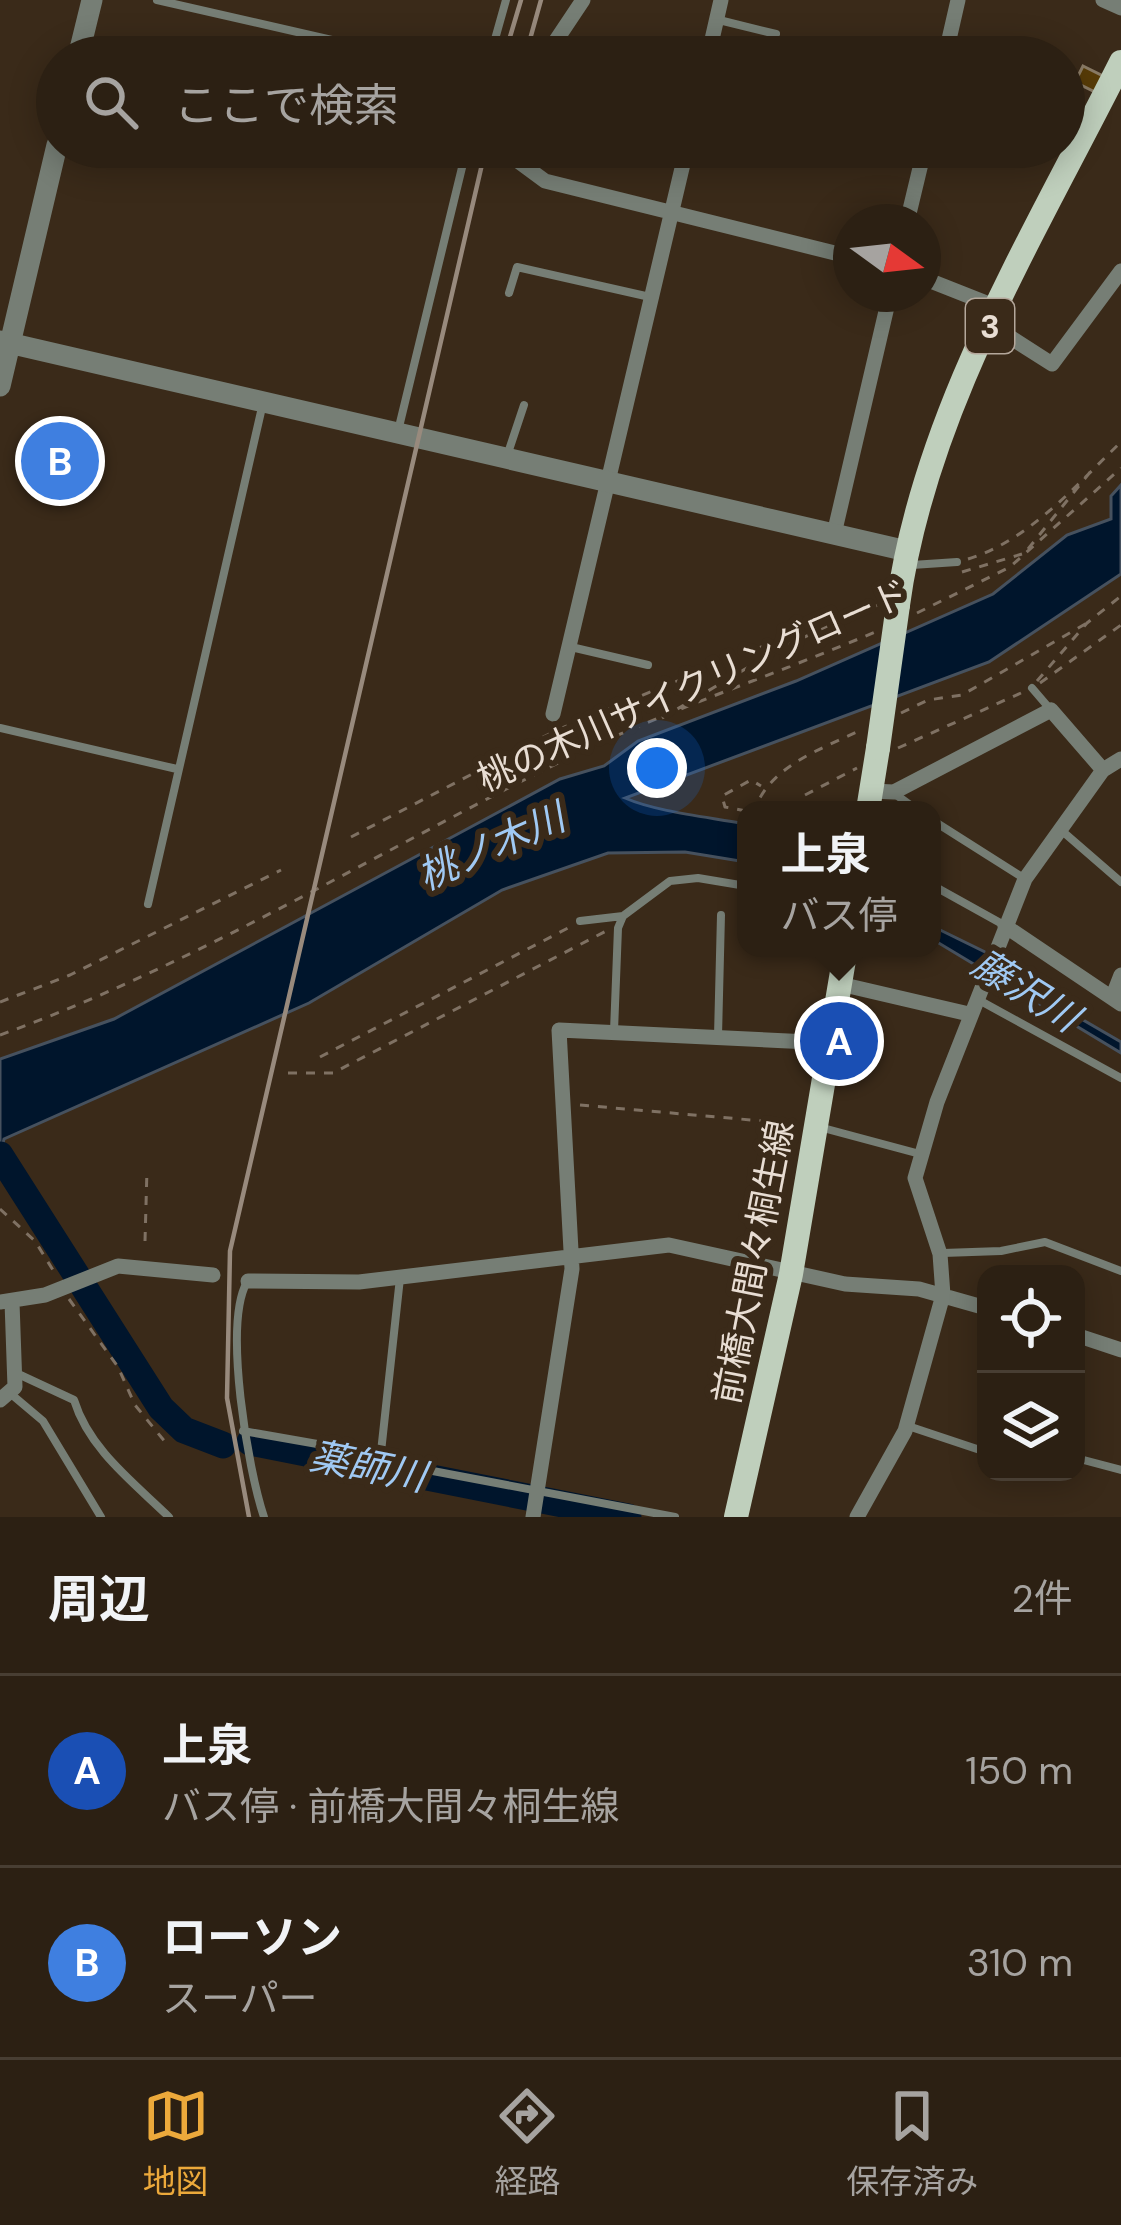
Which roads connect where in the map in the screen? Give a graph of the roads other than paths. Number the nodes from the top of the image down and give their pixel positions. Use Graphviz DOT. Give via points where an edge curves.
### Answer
graph roads {
  1 [pos="92,0"];
  2 [pos="157,0"];
  3 [pos="506,0"];
  4 [pos="583,0"];
  5 [pos="721,0"];
  6 [pos="958,0"];
  7 [pos="1103,0"];
  8 [pos="1121,8"];
  9 [pos="717,19"];
  10 [pos="776,34"];
  11 [pos="83,36"];
  12 [pos="314,36"];
  13 [pos="496,36"];
  14 [pos="559,36"];
  15 [pos="713,36"];
  16 [pos="950,36"];
  17 [pos="1121,62"];
  18 [pos="1085,134"];
  19 [pos="51,168"];
  20 [pos="462,168"];
  21 [pos="530,168"];
  22 [pos="682,168"];
  23 [pos="920,168"];
  24 [pos="1068,168"];
  25 [pos="911,204"];
  26 [pos="671,214"];
  27 [pos="833,253"];
  28 [pos="1121,271"];
  29 [pos="941,288"];
  30 [pos="509,293"];
  31 [pos="651,297"];
  32 [pos="886,312"];
  33 [pos="994,316"];
  34 [pos="5,342"];
  35 [pos="0,386"];
  36 [pos="264,400"];
  37 [pos="524,405"];
  38 [pos="398,431"];
  39 [pos="506,457"];
  40 [pos="608,480"];
  41 [pos="834,534"];
  42 [pos="906,558"];
  43 [pos="957,562"];
  44 [pos="571,647"];
  45 [pos="648,665"];
  46 [pos="553,714"];
  47 [pos="0,728"];
  48 [pos="1121,759"];
  49 [pos="177,769"];
  50 [pos="1103,770"];
  51 [pos="878,798"];
  52 [pos="941,826"];
  53 [pos="1061,830"];
  54 [pos="1025,879"];
  55 [pos="1121,882"];
  56 [pos="737,884"];
  57 [pos="941,890"];
  58 [pos="148,904"];
  59 [pos="721,915"];
  60 [pos="622,920"];
  61 [pos="580,921"];
  62 [pos="1004,928"];
  63 [pos="844,957"];
  64 [pos="1121,975"];
  65 [pos="840,984"];
  66 [pos="975,1001"];
  67 [pos="1116,1001"];
  68 [pos="614,1032"];
  69 [pos="718,1038"];
  70 [pos="830,1043"];
  71 [pos="1121,1078"];
  72 [pos="817,1126"];
  73 [pos="920,1154"];
  74 [pos="940,1254"];
  75 [pos="573,1256"];
  76 [pos="1121,1270"];
  77 [pos="791,1274"];
  78 [pos="213,1275"];
  79 [pos="400,1278"];
  80 [pos="248,1281"];
  81 [pos="943,1295"];
  82 [pos="6,1302"];
  83 [pos="977,1305"];
  84 [pos="1085,1338"];
  85 [pos="1121,1350"];
  86 [pos="16,1372"];
  87 [pos="5,1396"];
  88 [pos="907,1426"];
  89 [pos="243,1431"];
  90 [pos="977,1449"];
  91 [pos="380,1455"];
  92 [pos="1085,1460"];
  93 [pos="1121,1470"];
  94 [pos="537,1491"];
  95 [pos="101,1517"];
  96 [pos="169,1517"];
  97 [pos="264,1517"];
  98 [pos="533,1517"];
  99 [pos="674,1517"];
  100 [pos="736,1517"];
  101 [pos="857,1517"];
  1 -- 11 [label="street"];
  2 -- 12 [label="lane"];
  3 -- 13 [label="lane"];
  4 -- 14 [label="street"];
  5 -- 9 [label="street"];
  6 -- 16 [label="street"];
  7 -- 8 [label="street"];
  9 -- 10 [label="lane"];
  9 -- 15 [label="street"];
  17 -- 18 [label="main road, 3"];
  19 -- 34 [label="street"];
  20 -- 38 [label="lane"];
  21 -- 26 [label="street" via="544,181"];
  22 -- 26 [label="street"];
  23 -- 25 [label="street"];
  24 -- 33 [label="main road, 3"];
  26 -- 27 [label="street"];
  26 -- 31 [label="street"];
  28 -- 33 [label="street" via="1052,364"];
  29 -- 33 [label="street"];
  30 -- 31 [label="lane" via="517,266"];
  31 -- 40 [label="street"];
  32 -- 41 [label="street"];
  33 -- 42 [label="main road, 3" via="932,464"];
  34 -- 35 [label="street"];
  34 -- 36 [label="street"];
  36 -- 38 [label="street"];
  36 -- 49 [label="lane"];
  37 -- 39 [label="lane"];
  38 -- 39 [label="street"];
  39 -- 40 [label="street"];
  40 -- 41 [label="street"];
  40 -- 44 [label="street"];
  41 -- 42 [label="street"];
  42 -- 43 [label="lane"];
  42 -- 51 [label="main road, 3, bridge" via="876,744"];
  44 -- 45 [label="lane"];
  44 -- 46 [label="street"];
  47 -- 49 [label="lane"];
  48 -- 50 [label="street"];
  49 -- 58 [label="lane"];
  50 -- 51 [label="street" via="1042,700"];
  50 -- 53 [label="street"];
  52 -- 54 [label="lane"];
  53 -- 54 [label="street"];
  53 -- 55 [label="lane"];
  54 -- 62 [label="street"];
  56 -- 60 [label="lane" via="670,881"];
  57 -- 62 [label="lane"];
  59 -- 69 [label="lane"];
  60 -- 61 [label="lane"];
  60 -- 68 [label="lane"];
  62 -- 66 [label="street"];
  62 -- 67 [label="street"];
  63 -- 65 [label="main road, 前橋大間々桐生線"];
  64 -- 67 [label="street"];
  65 -- 66 [label="street"];
  65 -- 70 [label="main road, 前橋大間々桐生線"];
  66 -- 71 [label="lane"];
  66 -- 73 [label="street"];
  68 -- 69 [label="street"];
  68 -- 75 [label="street" via="559,1030"];
  69 -- 70 [label="street"];
  70 -- 72 [label="main road, 前橋大間々桐生線"];
  72 -- 73 [label="lane"];
  72 -- 77 [label="main road, 前橋大間々桐生線"];
  73 -- 74 [label="street" via="917,1196"];
  74 -- 76 [label="lane" via="1045,1242"];
  74 -- 81 [label="street"];
  75 -- 77 [label="street" via="669,1245"];
  75 -- 79 [label="street"];
  75 -- 94 [label="street"];
  77 -- 81 [label="street"];
  77 -- 100 [label="main road, 前橋大間々桐生線"];
  78 -- 82 [label="street" via="131,1265"];
  79 -- 80 [label="street"];
  79 -- 91 [label="lane"];
  80 -- 89 [label="lane" via="240,1335"];
  81 -- 83 [label="street"];
  81 -- 88 [label="street"];
  82 -- 86 [label="street"];
  84 -- 85 [label="street"];
  86 -- 87 [label="street"];
  86 -- 96 [label="lane" via="74,1400 79,1421 109,1459"];
  87 -- 95 [label="lane" via="43,1421"];
  88 -- 90 [label="lane"];
  88 -- 101 [label="street"];
  89 -- 91 [label="lane"];
  89 -- 97 [label="lane"];
  91 -- 94 [label="lane"];
  92 -- 93 [label="lane"];
  94 -- 98 [label="street"];
  94 -- 99 [label="lane"];
}
